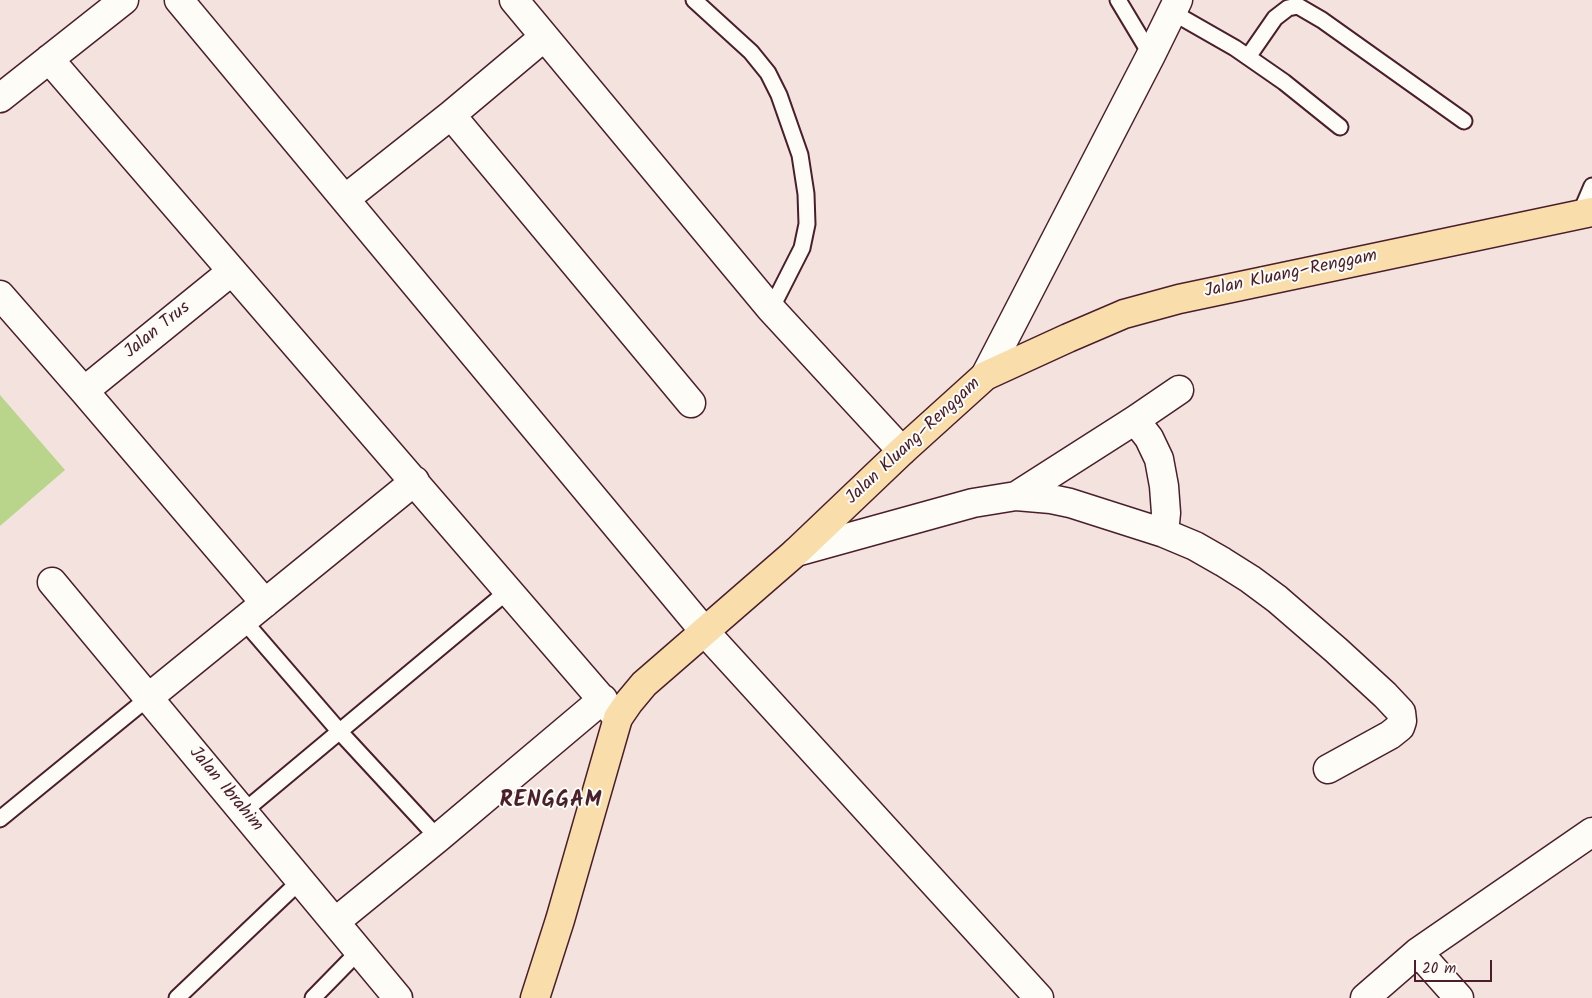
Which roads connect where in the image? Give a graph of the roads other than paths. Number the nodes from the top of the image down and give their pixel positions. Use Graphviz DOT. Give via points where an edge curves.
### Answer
graph roads {
  1 [pos="124,0"];
  2 [pos="179,0"];
  3 [pos="514,0"];
  4 [pos="694,0"];
  5 [pos="1118,0"];
  6 [pos="1175,6"];
  7 [pos="544,37"];
  8 [pos="1151,55"];
  9 [pos="1248,57"];
  10 [pos="49,59"];
  11 [pos="0,98"];
  12 [pos="451,115"];
  13 [pos="1464,121"];
  14 [pos="1340,127"];
  15 [pos="1592,186"];
  16 [pos="345,199"];
  17 [pos="1586,213"];
  18 [pos="232,271"];
  19 [pos="0,295"];
  20 [pos="771,309"];
  21 [pos="985,376"];
  22 [pos="84,390"];
  23 [pos="1179,390"];
  24 [pos="690,403"];
  25 [pos="1135,420"];
  26 [pos="902,451"];
  27 [pos="415,481"];
  28 [pos="1016,496"];
  29 [pos="1164,532"];
  30 [pos="796,552"];
  31 [pos="52,582"];
  32 [pos="509,590"];
  33 [pos="265,603"];
  34 [pos="244,621"];
  35 [pos="705,632"];
  36 [pos="148,698"];
  37 [pos="611,708"];
  38 [pos="340,732"];
  39 [pos="1328,769"];
  40 [pos="243,812"];
  41 [pos="0,819"];
  42 [pos="1592,832"];
  43 [pos="438,838"];
  44 [pos="300,881"];
  45 [pos="335,922"];
  46 [pos="359,951"];
  47 [pos="1418,952"];
  48 [pos="177,998"];
  49 [pos="313,998"];
  50 [pos="398,998"];
  51 [pos="535,998"];
  52 [pos="1039,998"];
  53 [pos="1365,998"];
  54 [pos="1459,998"];
  1 -- 10 [label="street"];
  2 -- 16 [label="street"];
  3 -- 7 [label="street"];
  4 -- 20 [label="lane" via="751,52 768,73 800,155 807,224 802,248"];
  5 -- 8 [label="lane"];
  6 -- 8 [label="street"];
  6 -- 9 [label="lane"];
  7 -- 12 [label="street"];
  7 -- 20 [label="street"];
  8 -- 21 [label="street"];
  9 -- 13 [label="lane" via="1275,18 1288,8 1298,6"];
  9 -- 14 [label="lane"];
  10 -- 11 [label="street"];
  10 -- 18 [label="street"];
  12 -- 16 [label="street"];
  12 -- 24 [label="street"];
  15 -- 17 [label="lane"];
  16 -- 35 [label="street"];
  17 -- 21 [label="main road, Jalan Kluang–Renggam" via="1170,301 1124,314"];
  18 -- 22 [label="street, Jalan Trus"];
  18 -- 27 [label="street"];
  19 -- 22 [label="street"];
  20 -- 26 [label="street"];
  21 -- 26 [label="main road, Jalan Kluang–Renggam"];
  22 -- 33 [label="street"];
  23 -- 25 [label="street"];
  25 -- 28 [label="street"];
  25 -- 29 [label="street" via="1149,438 1158,459 1164,486"];
  26 -- 30 [label="main road, Jalan Kluang–Renggam"];
  27 -- 32 [label="street"];
  27 -- 33 [label="street"];
  28 -- 29 [label="street" via="1070,503"];
  28 -- 30 [label="street" via="974,503"];
  29 -- 39 [label="street" via="1223,562 1276,599 1385,694 1401,712 1400,728"];
  30 -- 35 [label="main road, Jalan Kluang–Renggam"];
  31 -- 36 [label="street, Jalan Ibrahim"];
  32 -- 37 [label="street"];
  32 -- 38 [label="lane"];
  33 -- 34 [label="street"];
  34 -- 36 [label="street"];
  34 -- 38 [label="lane"];
  35 -- 37 [label="main road, Jalan Kluang–Renggam" via="644,684 629,702"];
  35 -- 52 [label="street"];
  36 -- 40 [label="street, Jalan Ibrahim"];
  36 -- 41 [label="lane"];
  37 -- 43 [label="street"];
  37 -- 51 [label="main road, Jalan Kluang–Renggam" via="560,920"];
  38 -- 40 [label="lane"];
  38 -- 43 [label="lane"];
  40 -- 44 [label="street, Jalan Ibrahim"];
  42 -- 47 [label="street"];
  43 -- 45 [label="street"];
  44 -- 45 [label="street, Jalan Ibrahim"];
  44 -- 48 [label="lane"];
  45 -- 46 [label="street, Jalan Ibrahim"];
  46 -- 49 [label="lane"];
  46 -- 50 [label="street, Jalan Ibrahim"];
  47 -- 53 [label="street"];
  47 -- 54 [label="street"];
}
